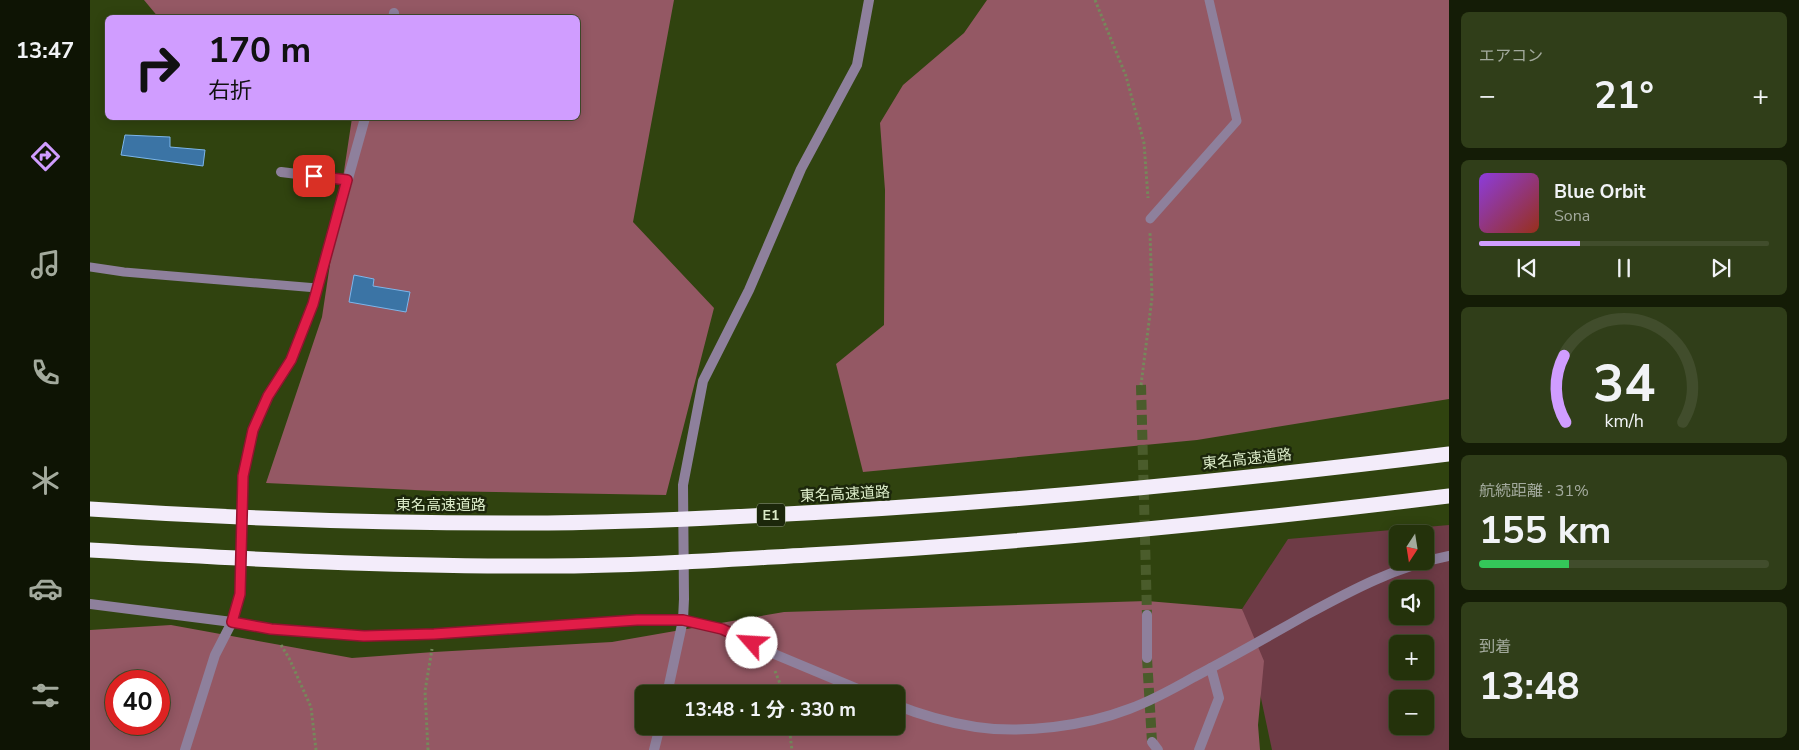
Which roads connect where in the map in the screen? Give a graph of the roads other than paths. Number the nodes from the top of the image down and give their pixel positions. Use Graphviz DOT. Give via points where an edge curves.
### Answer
graph roads {
  1 [pos="869,0"];
  2 [pos="1209,0"];
  3 [pos="364,120"];
  4 [pos="281,172"];
  5 [pos="347,180"];
  6 [pos="1150,219"];
  7 [pos="90,267"];
  8 [pos="318,288"];
  9 [pos="1449,454"];
  10 [pos="1449,496"];
  11 [pos="90,509"];
  12 [pos="90,550"];
  13 [pos="1449,556"];
  14 [pos="90,604"];
  15 [pos="1147,615"];
  16 [pos="683,620"];
  17 [pos="232,622"];
  18 [pos="1147,658"];
  19 [pos="1211,668"];
  20 [pos="669,685"];
  21 [pos="848,685"];
  22 [pos="905,708"];
  23 [pos="658,735"];
  24 [pos="185,750"];
  25 [pos="654,750"];
  26 [pos="1198,750"];
  1 -- 16 [label="street" via="857,65 801,169 749,290 703,381 683,485"];
  2 -- 6 [label="lane" via="1236,121"];
  3 -- 5 [label="street"];
  4 -- 5 [label="street"];
  5 -- 8 [label="street"];
  7 -- 8 [label="lane"];
  8 -- 17 [label="street" via="291,360 268,396 253,430 243,476 240,594"];
  9 -- 11 [label="highway, 東名高速道路 / E1" via="1086,494 881,510 714,518 550,523 382,522"];
  10 -- 12 [label="highway" via="1101,533 713,561 551,566 381,564"];
  13 -- 19 [label="street" via="1404,568 1360,586"];
  14 -- 17 [label="street"];
  15 -- 18 [label="street"];
  16 -- 17 [label="street" via="364,636 271,629"];
  16 -- 20 [label="street"];
  16 -- 21 [label="street" via="722,629"];
  17 -- 24 [label="street" via="215,655"];
  19 -- 22 [label="street" via="1130,709 1060,726 1019,729 977,727"];
  19 -- 26 [label="street" via="1219,698"];
  23 -- 25 [label="street"];
}
